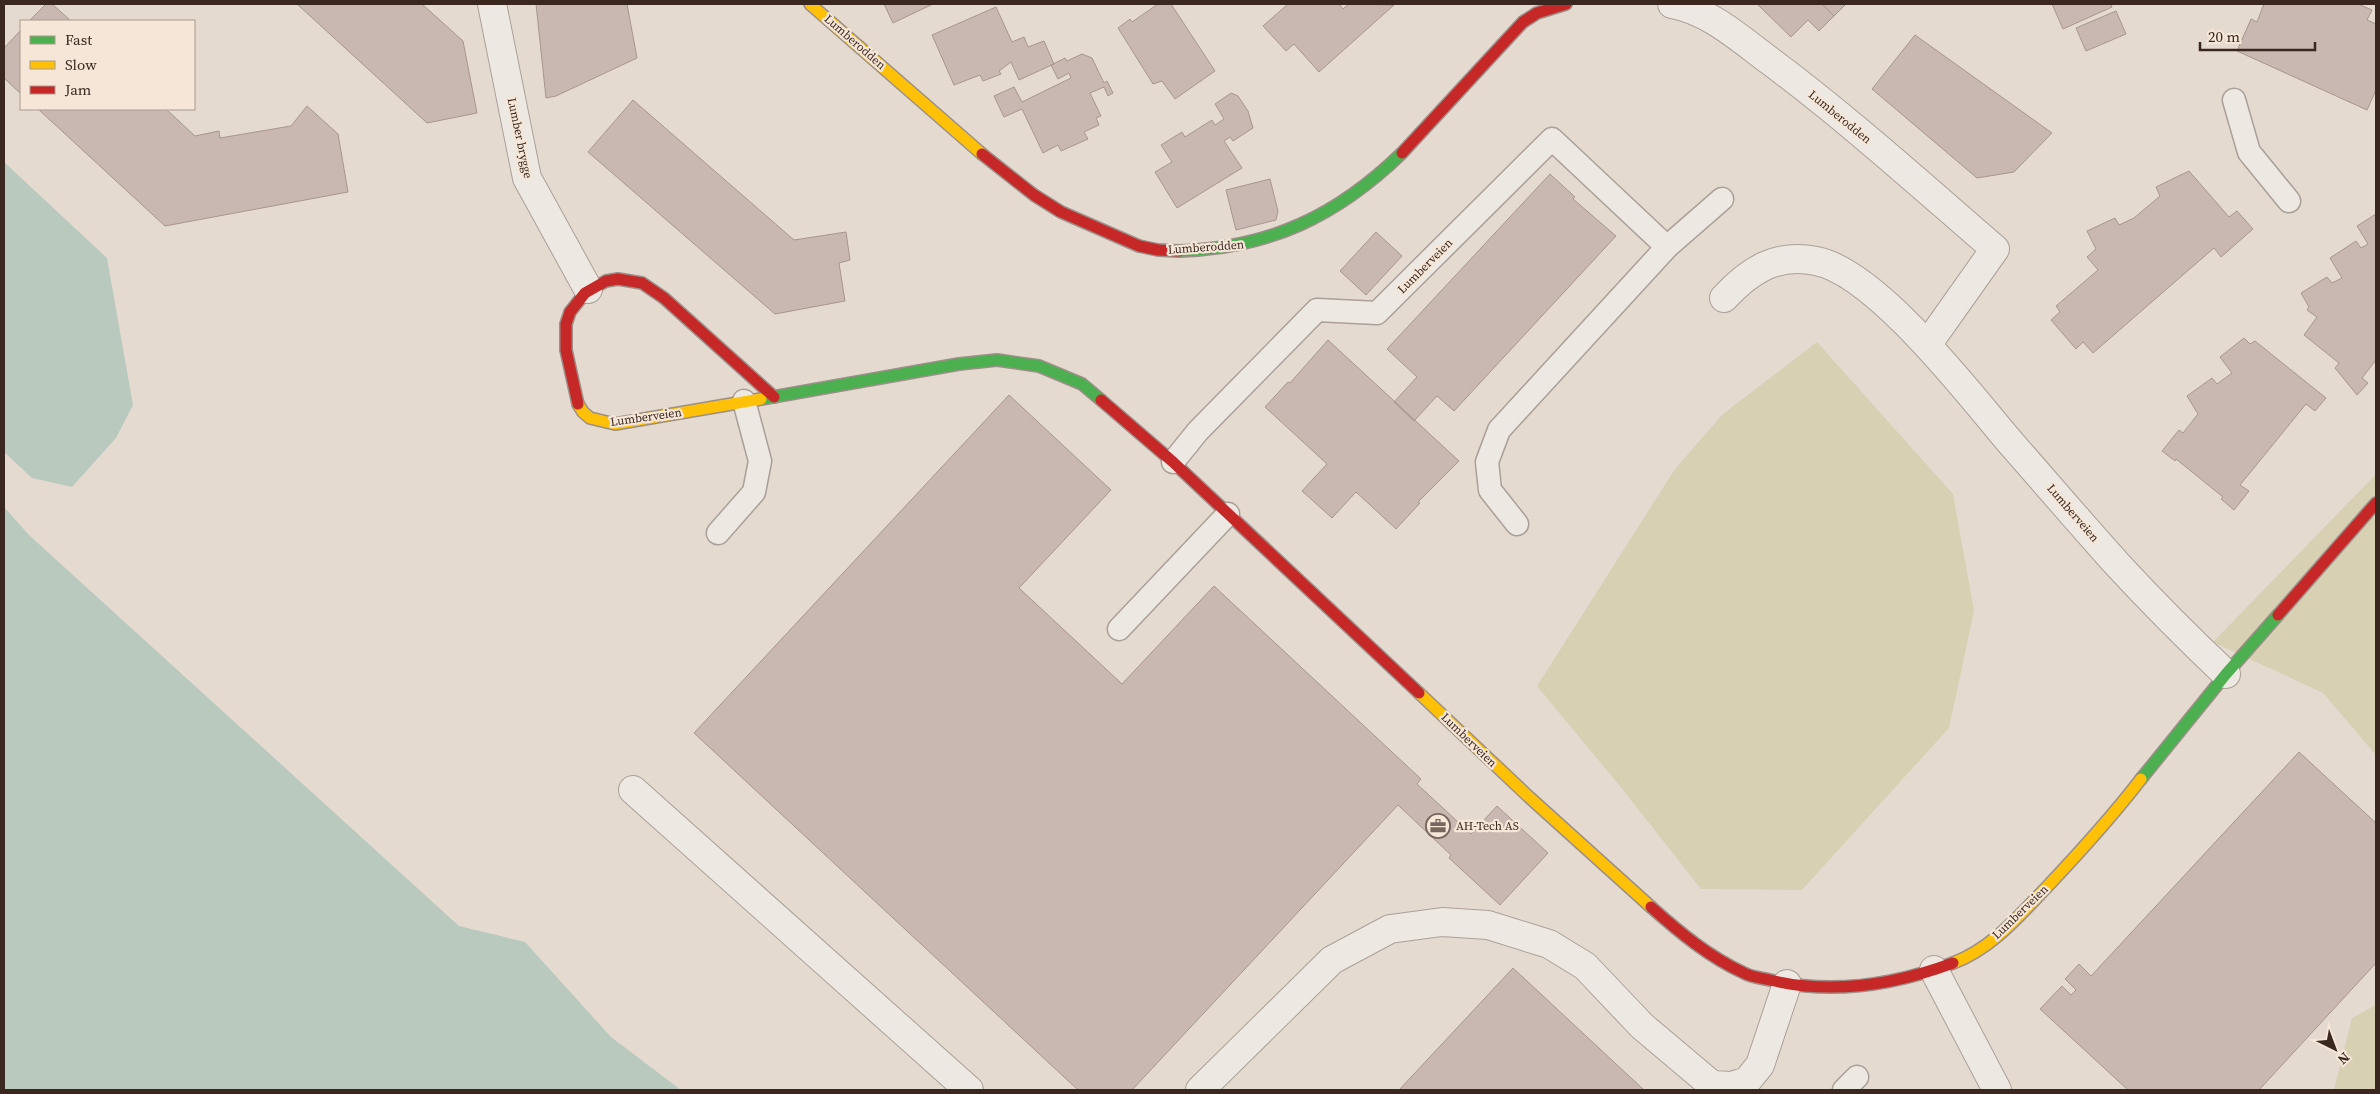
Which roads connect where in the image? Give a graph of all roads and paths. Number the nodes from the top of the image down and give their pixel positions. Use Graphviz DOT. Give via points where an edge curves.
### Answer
graph roads {
  1 [pos="492,4"];
  2 [pos="810,4"];
  3 [pos="1566,4"];
  4 [pos="1672,4"];
  5 [pos="2234,100"];
  6 [pos="1722,199"];
  7 [pos="2289,201"];
  8 [pos="1667,247"];
  9 [pos="588,289"];
  10 [pos="1724,298"];
  11 [pos="1927,345"];
  12 [pos="774,397"];
  13 [pos="744,401"];
  14 [pos="1172,462"];
  15 [pos="2376,504"];
  16 [pos="1228,514"];
  17 [pos="1517,524"];
  18 [pos="718,533"];
  19 [pos="1119,629"];
  20 [pos="2226,674"];
  21 [pos="634,790"];
  22 [pos="1934,970"];
  23 [pos="1787,984"];
  24 [pos="1733,1088"];
  25 [pos="969,1090"];
  26 [pos="1200,1090"];
  27 [pos="1997,1090"];
  1 -- 9 [label="street, Lumber brygge" via="527,178"];
  2 -- 3 [label="street, Lumberodden" via="954,131 1024,187 1060,211 1150,249 1191,250 1231,248 1285,234 1346,200 1383,172 1423,133 1523,22 1537,13"];
  4 -- 11 [label="street, Lumberodden" via="1690,7 1722,26 1800,84 1913,176 1995,250"];
  5 -- 7 [label="lane" via="2248,152"];
  6 -- 8 [label="lane"];
  8 -- 14 [label="lane, Lumberveien" via="1552,139 1377,313 1316,310"];
  8 -- 17 [label="lane" via="1499,430 1487,462 1490,490"];
  9 -- 12 [label="street, Lumberveien" via="603,280 622,278 641,283 668,301"];
  9 -- 13 [label="street, Lumberveien" via="572,310 566,324 565,339 575,392 582,411 590,417 598,422 614,424"];
  10 -- 11 [label="street, Lumberveien" via="1742,279 1766,264 1788,259 1818,261 1848,275 1885,304"];
  11 -- 20 [label="street, Lumberveien" via="2118,565"];
  12 -- 13 [label="street, Lumberveien"];
  12 -- 14 [label="street, Lumberveien" via="959,364 997,360 1039,366 1082,384"];
  13 -- 18 [label="lane" via="760,461 754,492"];
  14 -- 16 [label="street, Lumberveien"];
  15 -- 20 [label="street, Lumberveien"];
  16 -- 19 [label="lane"];
  16 -- 23 [label="street, Lumberveien" via="1536,804 1670,924 1707,952 1745,974"];
  20 -- 22 [label="street, Lumberveien" via="2099,832 2008,927 1971,956"];
  21 -- 25 [label="street"];
  22 -- 23 [label="street, Lumberveien" via="1874,985 1830,988"];
  22 -- 27 [label="street"];
  23 -- 24 [label="street" via="1760,1065 1747,1081"];
  24 -- 26 [label="street" via="1712,1085 1642,1026 1585,966 1549,944 1488,925 1442,922 1390,929 1332,960"];
}
